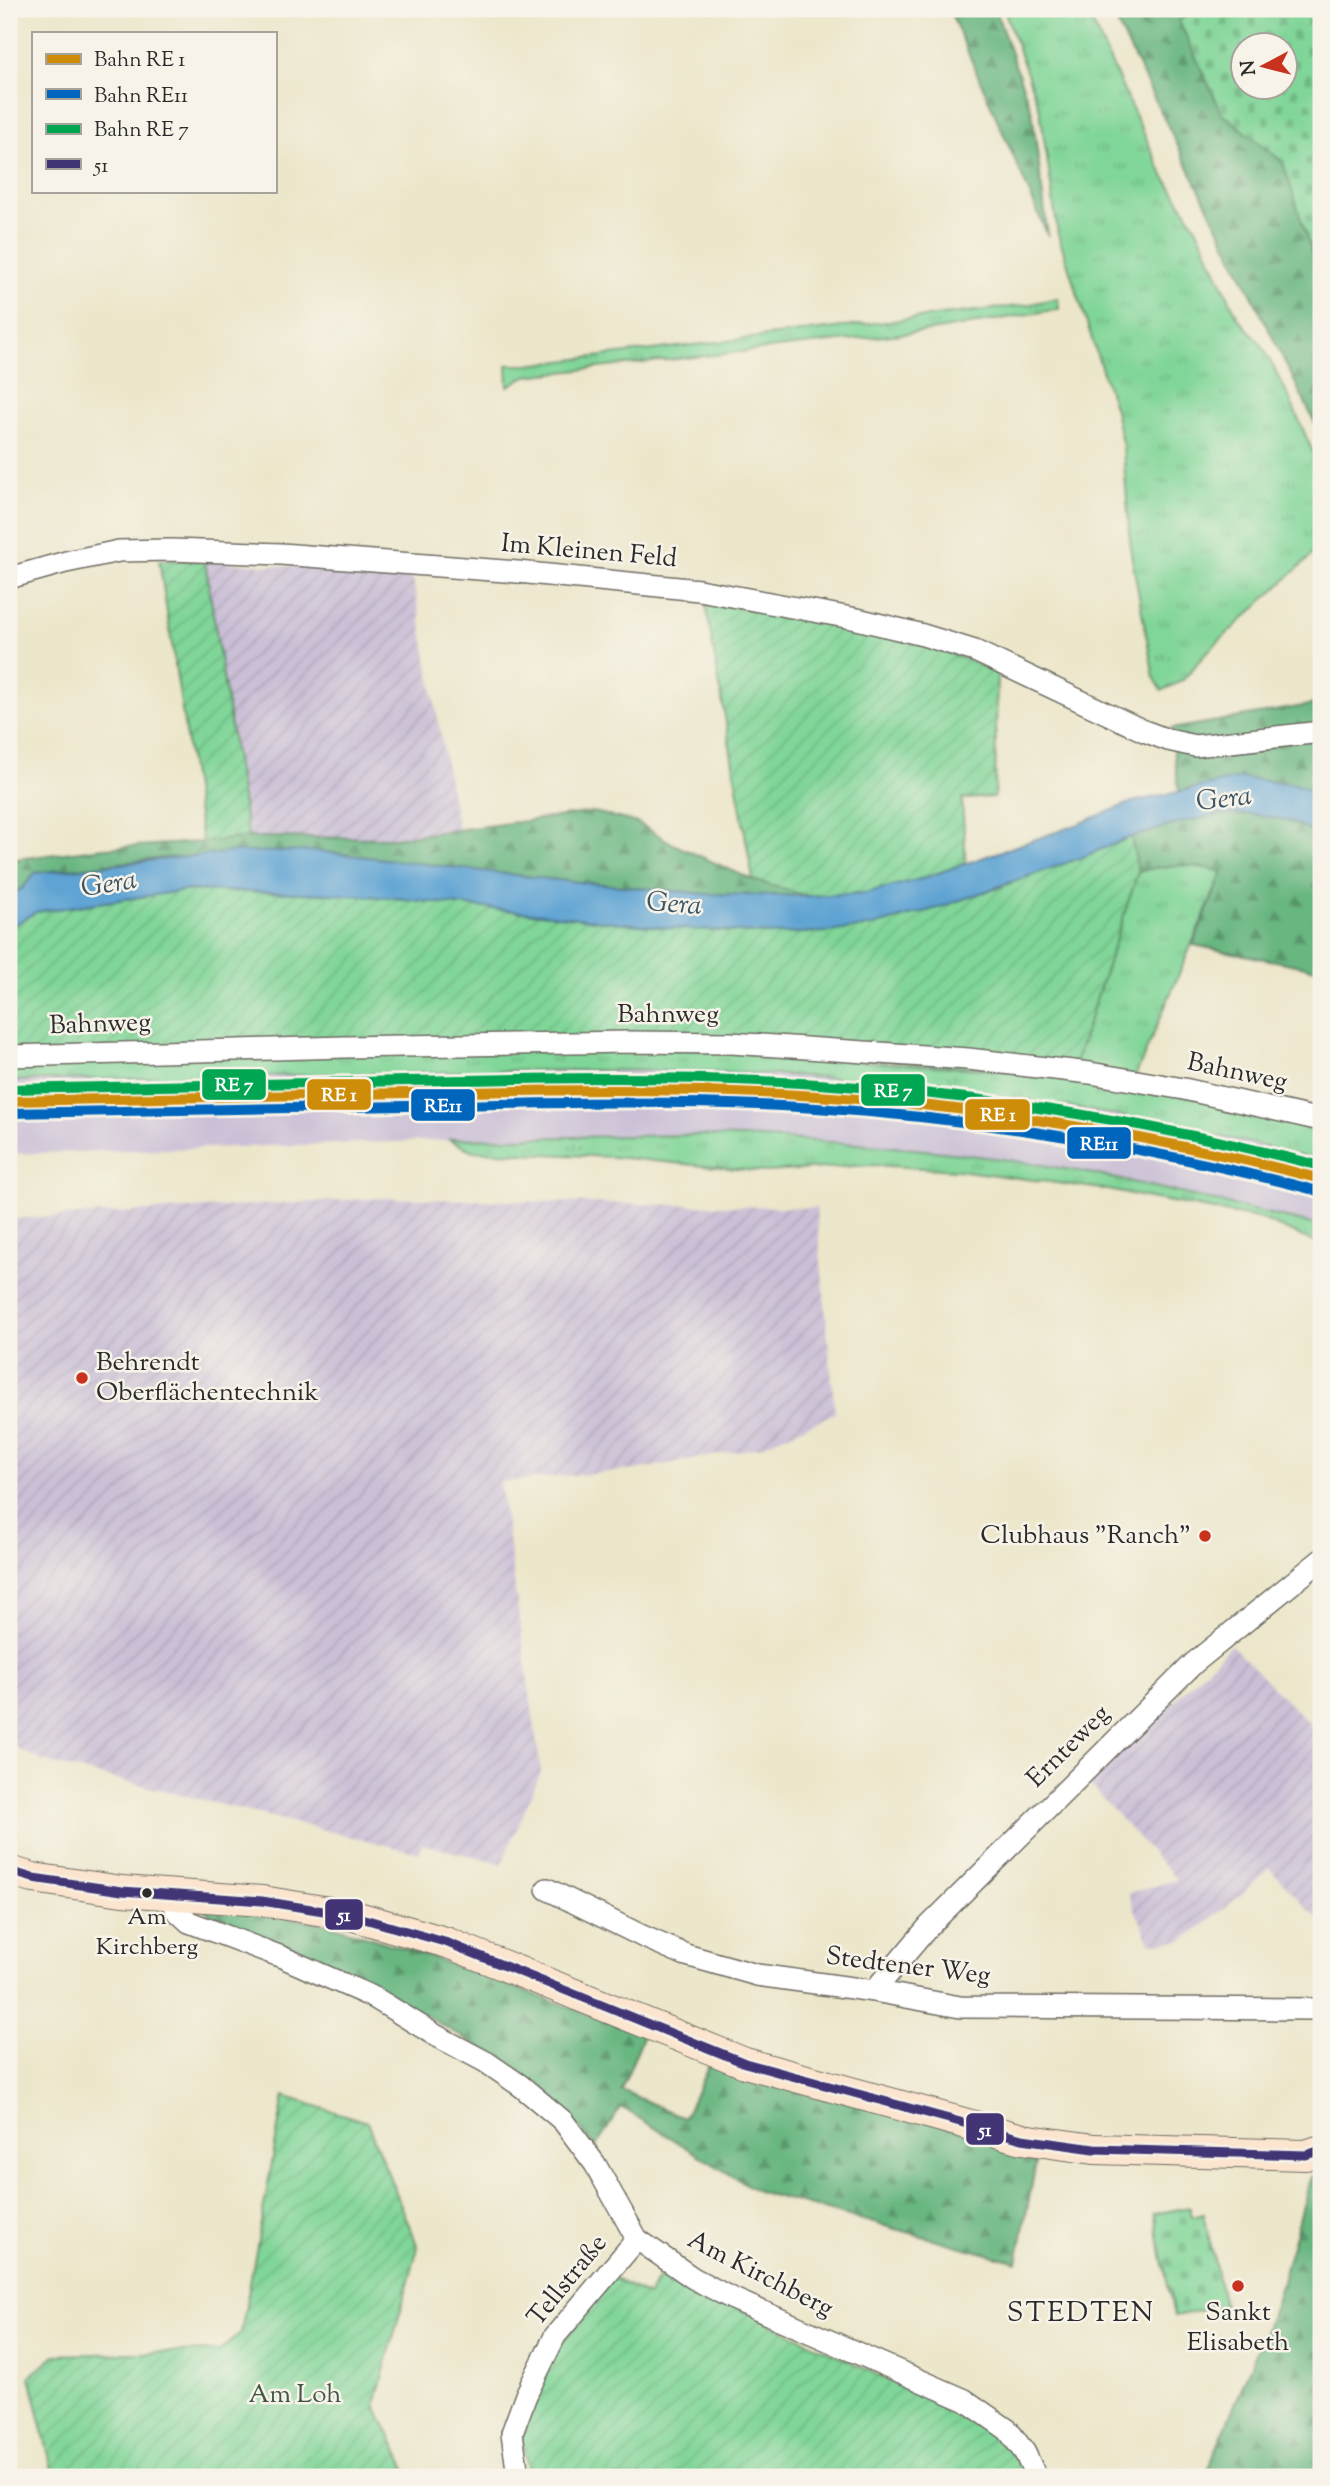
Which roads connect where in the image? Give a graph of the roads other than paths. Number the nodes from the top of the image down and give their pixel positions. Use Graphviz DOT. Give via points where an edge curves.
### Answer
graph roads {
  1 [pos="9,578"];
  2 [pos="1321,732"];
  3 [pos="9,1056"];
  4 [pos="1321,1121"];
  5 [pos="1321,1560"];
  6 [pos="9,1871"];
  7 [pos="548,1889"];
  8 [pos="174,1896"];
  9 [pos="874,1991"];
  10 [pos="1321,2008"];
  11 [pos="1321,2150"];
  12 [pos="637,2239"];
  13 [pos="521,2477"];
  14 [pos="1036,2477"];
  1 -- 2 [label="street, Im Kleinen Feld" via="119,551 171,550 281,554 636,582 699,590 923,635 975,651 1144,731 1195,746"];
  3 -- 4 [label="street, Bahnweg" via="731,1043 968,1059 1090,1073"];
  5 -- 9 [label="street, Ernteweg" via="1194,1663 929,1926"];
  6 -- 8 [label="street"];
  7 -- 9 [label="street, Stedtener Weg" via="686,1955 757,1975"];
  8 -- 11 [label="street" via="262,1901 354,1916 421,1935 745,2063 1022,2139 1094,2149 1306,2155"];
  8 -- 12 [label="street, Am Kirchberg" via="176,1910 189,1922 375,1998 521,2086 563,2121 595,2164"];
  9 -- 10 [label="street, Stedtener Weg" via="960,2007"];
  12 -- 13 [label="street, Tellstraße" via="555,2336 526,2395 512,2433"];
  12 -- 14 [label="street, Am Kirchberg" via="692,2278 731,2298 964,2400 1008,2430"];
}
